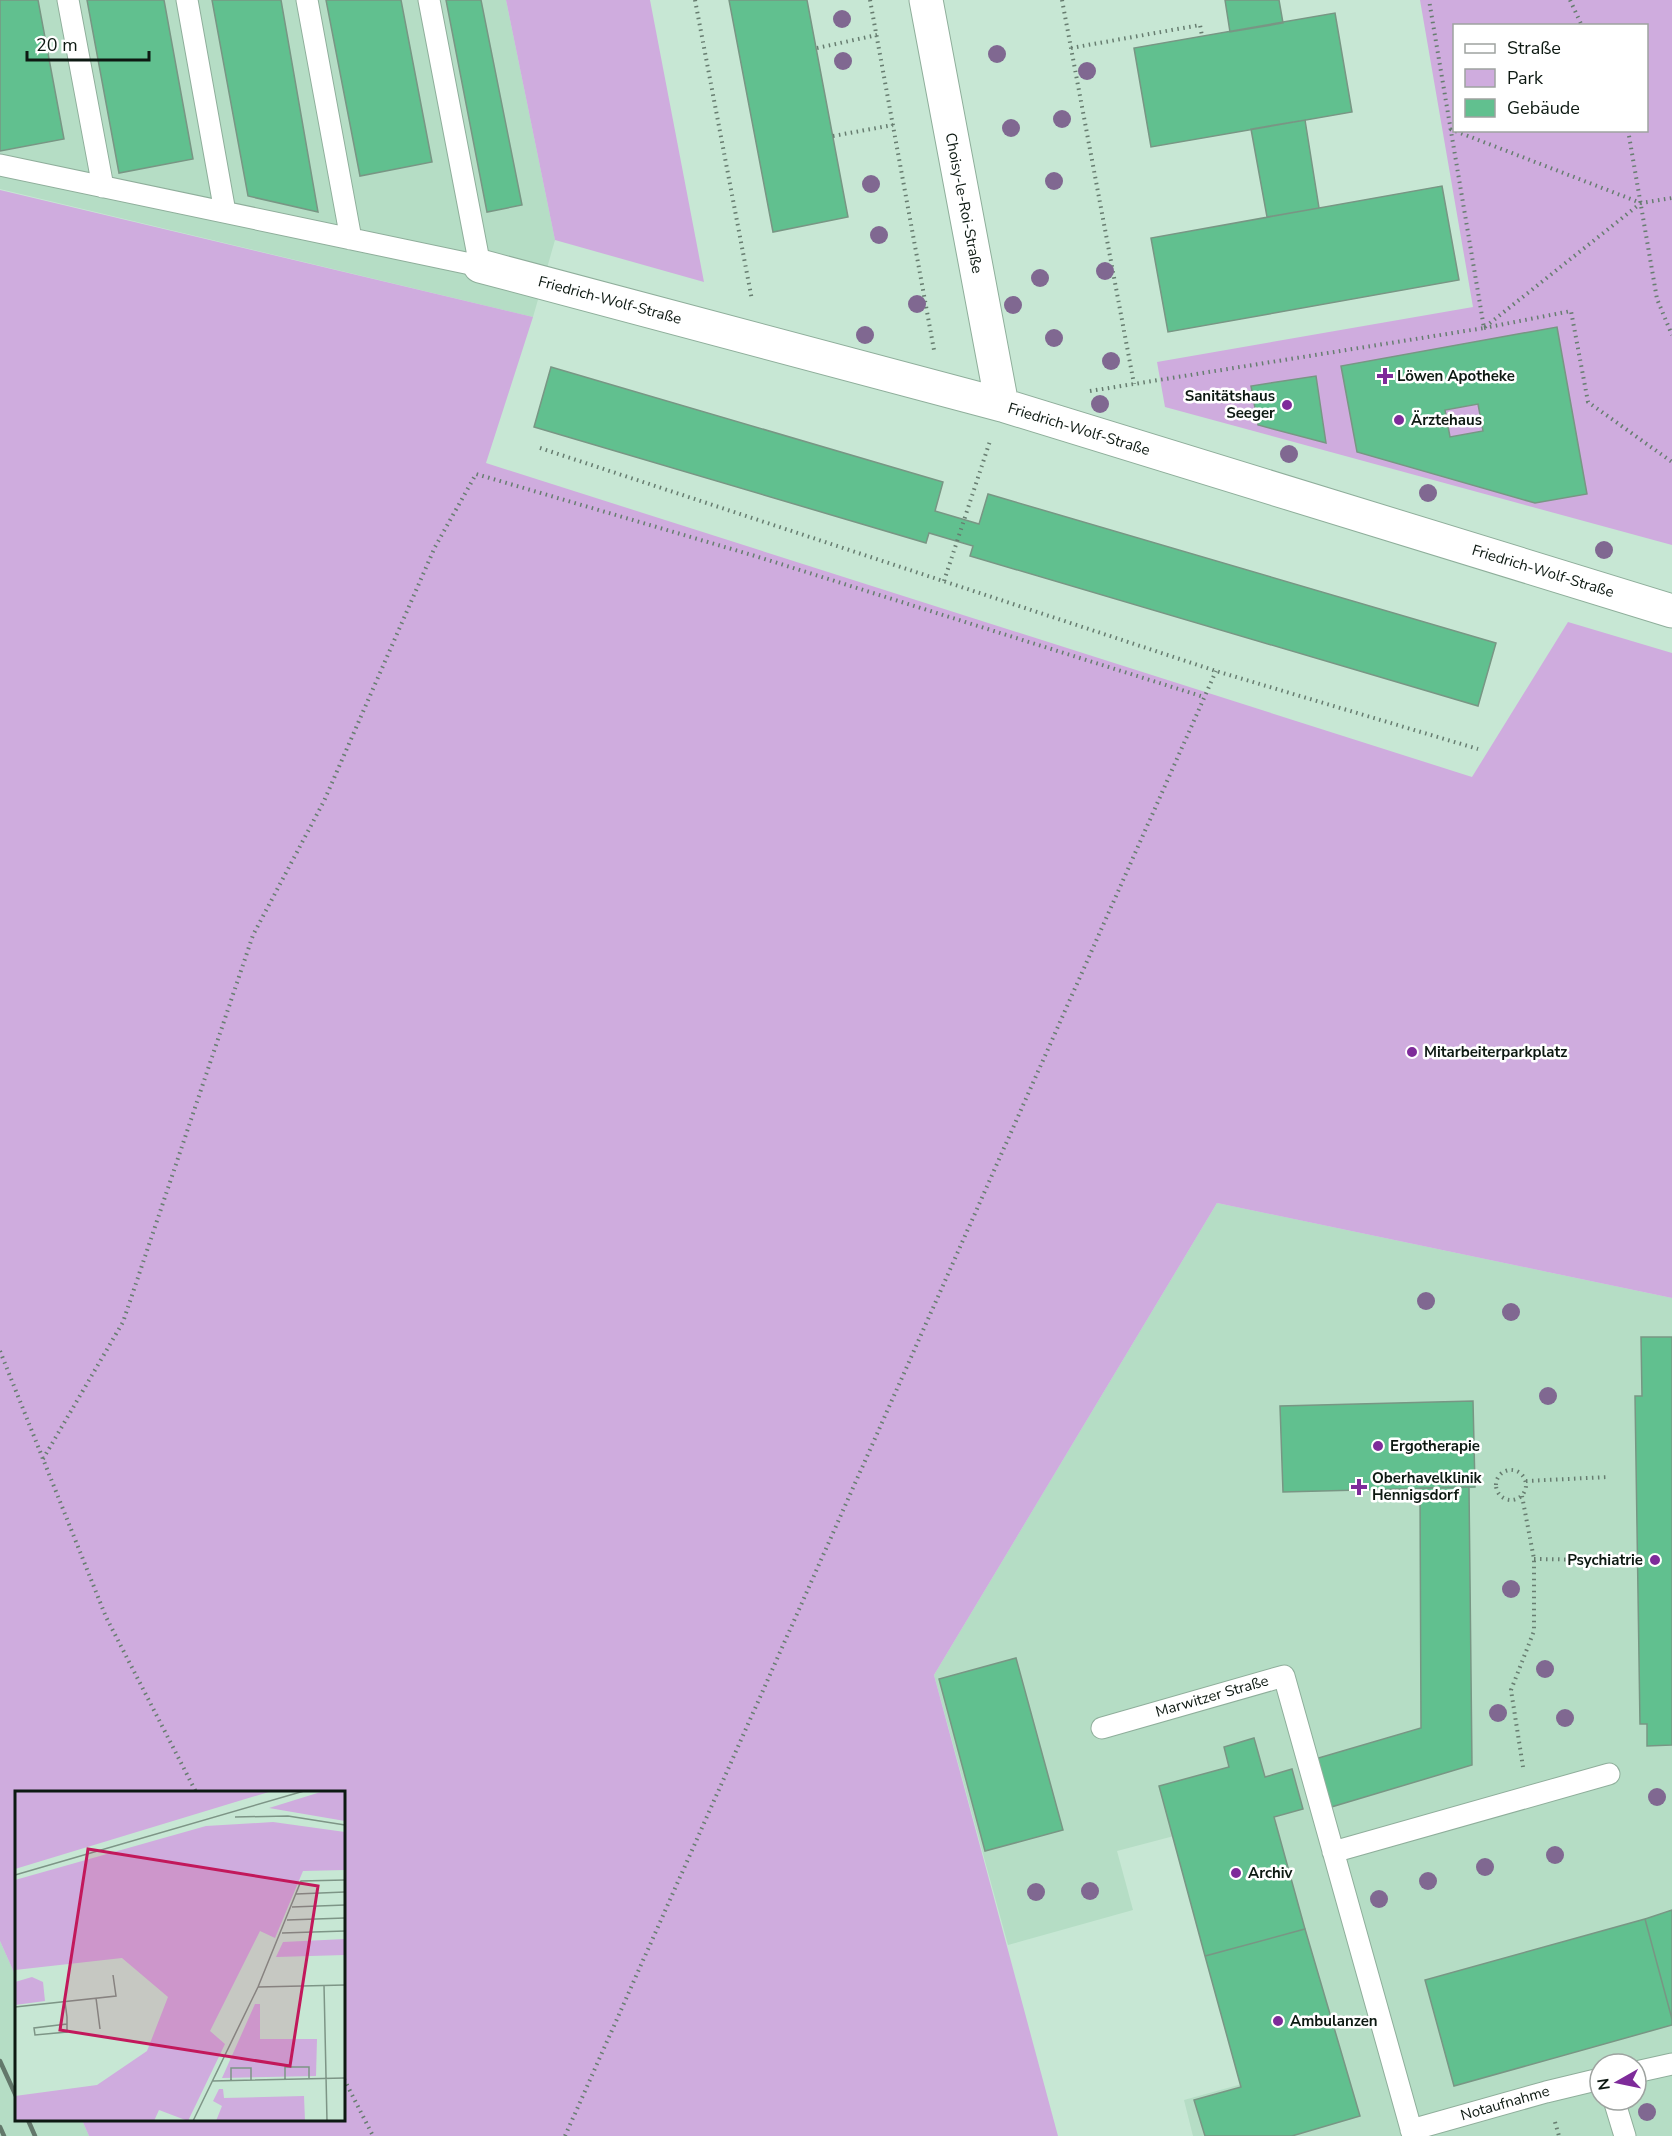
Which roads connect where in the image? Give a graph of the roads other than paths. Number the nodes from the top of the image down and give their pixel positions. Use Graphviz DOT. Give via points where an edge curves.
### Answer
graph roads {
  1 [pos="68,0"];
  2 [pos="187,0"];
  3 [pos="307,0"];
  4 [pos="429,0"];
  5 [pos="926,0"];
  6 [pos="0,165"];
  7 [pos="103,187"];
  8 [pos="225,212"];
  9 [pos="351,239"];
  10 [pos="480,266"];
  11 [pos="1002,405"];
  12 [pos="1672,611"];
  13 [pos="1102,1728"];
  14 [pos="1609,1774"];
  15 [pos="1334,1852"];
  16 [pos="1672,2064"];
  17 [pos="1648,2069"];
  18 [pos="1588,2082"];
  19 [pos="1618,2112"];
  20 [pos="1412,2133"];
  21 [pos="1625,2136"];
  1 -- 7 [label="lane"];
  2 -- 8 [label="lane"];
  3 -- 9 [label="lane"];
  4 -- 10 [label="lane"];
  5 -- 11 [label="street, Choisy-le-Roi-Straße"];
  6 -- 7 [label="lane"];
  7 -- 8 [label="lane"];
  8 -- 9 [label="lane"];
  9 -- 10 [label="lane"];
  10 -- 11 [label="street, Friedrich-Wolf-Straße"];
  11 -- 12 [label="street, Friedrich-Wolf-Straße"];
  13 -- 15 [label="lane, Marwitzer Straße" via="1284,1676"];
  14 -- 15 [label="lane"];
  15 -- 20 [label="lane, Marwitzer Straße"];
  16 -- 17 [label="lane"];
  18 -- 20 [label="lane, Notaufnahme"];
  19 -- 21 [label="lane"];
}
